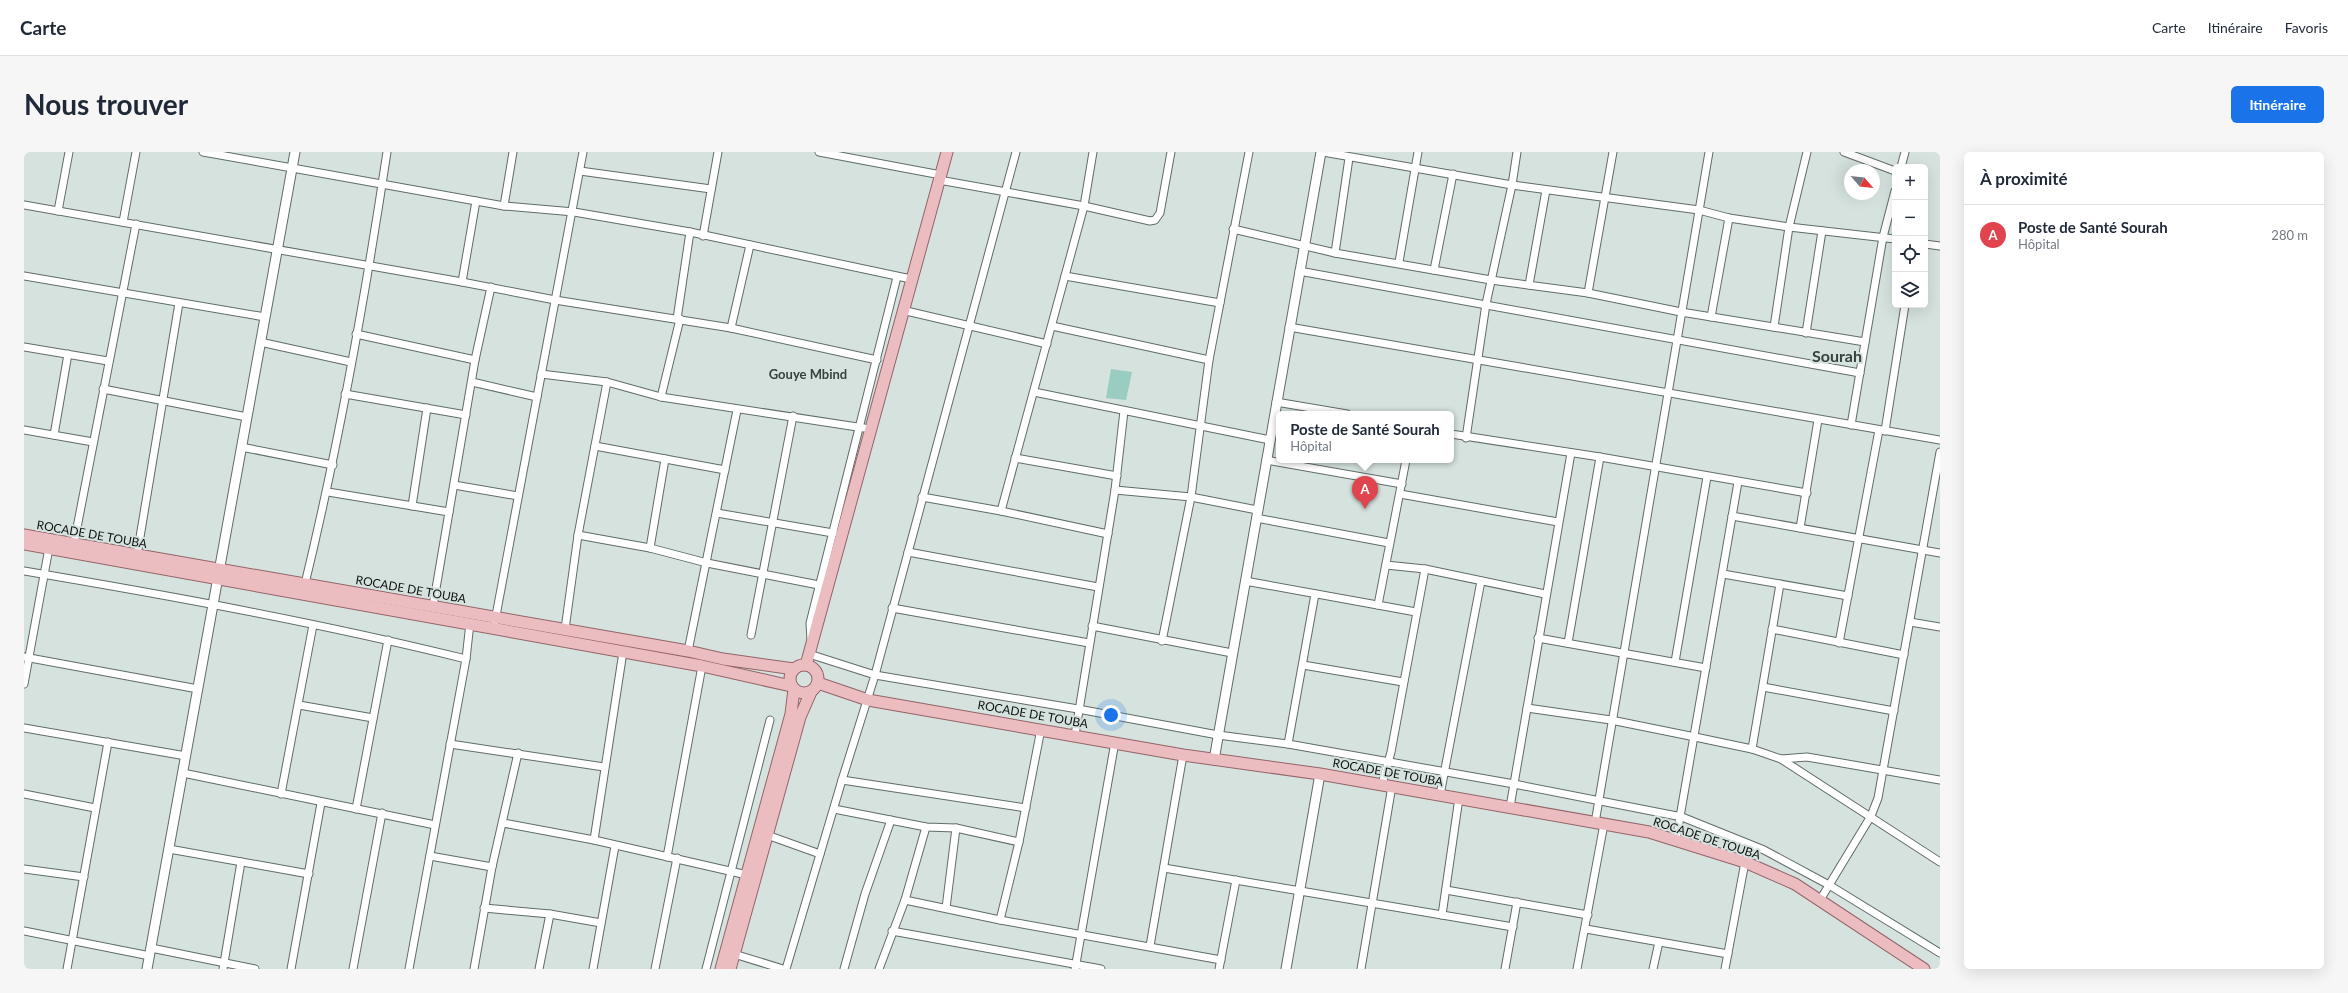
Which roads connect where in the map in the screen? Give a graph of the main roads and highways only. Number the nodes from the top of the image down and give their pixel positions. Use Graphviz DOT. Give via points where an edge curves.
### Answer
graph roads {
  1 [pos="947,152"];
  2 [pos="24,535"];
  3 [pos="24,544"];
  4 [pos="218,574"];
  5 [pos="304,589"];
  6 [pos="495,622"];
  7 [pos="808,660"];
  8 [pos="794,669"];
  9 [pos="818,683"];
  10 [pos="793,688"];
  11 [pos="811,692"];
  12 [pos="1918,967"];
  13 [pos="721,969"];
  14 [pos="730,969"];
  1 -- 7 [label="main road" via="865,428 824,586"];
  2 -- 4 [label="main road, ROCADE DE TOUBA" via="137,555"];
  3 -- 4 [label="main road, ROCADE DE TOUBA"];
  4 -- 5 [label="main road, ROCADE DE TOUBA"];
  5 -- 6 [label="main road, ROCADE DE TOUBA" via="433,606"];
  5 -- 6 [label="main road, ROCADE DE TOUBA" via="470,623"];
  6 -- 8 [label="main road, ROCADE DE TOUBA" via="565,629 722,659"];
  6 -- 10 [label="main road, ROCADE DE TOUBA"];
  7 -- 8 [label="main road"];
  7 -- 9 [label="main road" via="817,672"];
  8 -- 10 [label="main road" via="790,675"];
  9 -- 11 [label="main road"];
  9 -- 12 [label="main road, ROCADE DE TOUBA" via="868,700 1183,755 1387,785 1649,832 1745,862 1795,884"];
  10 -- 11 [label="main road" via="802,693"];
  10 -- 13 [label="main road" via="790,714"];
  11 -- 14 [label="main road" via="800,717"];
}
